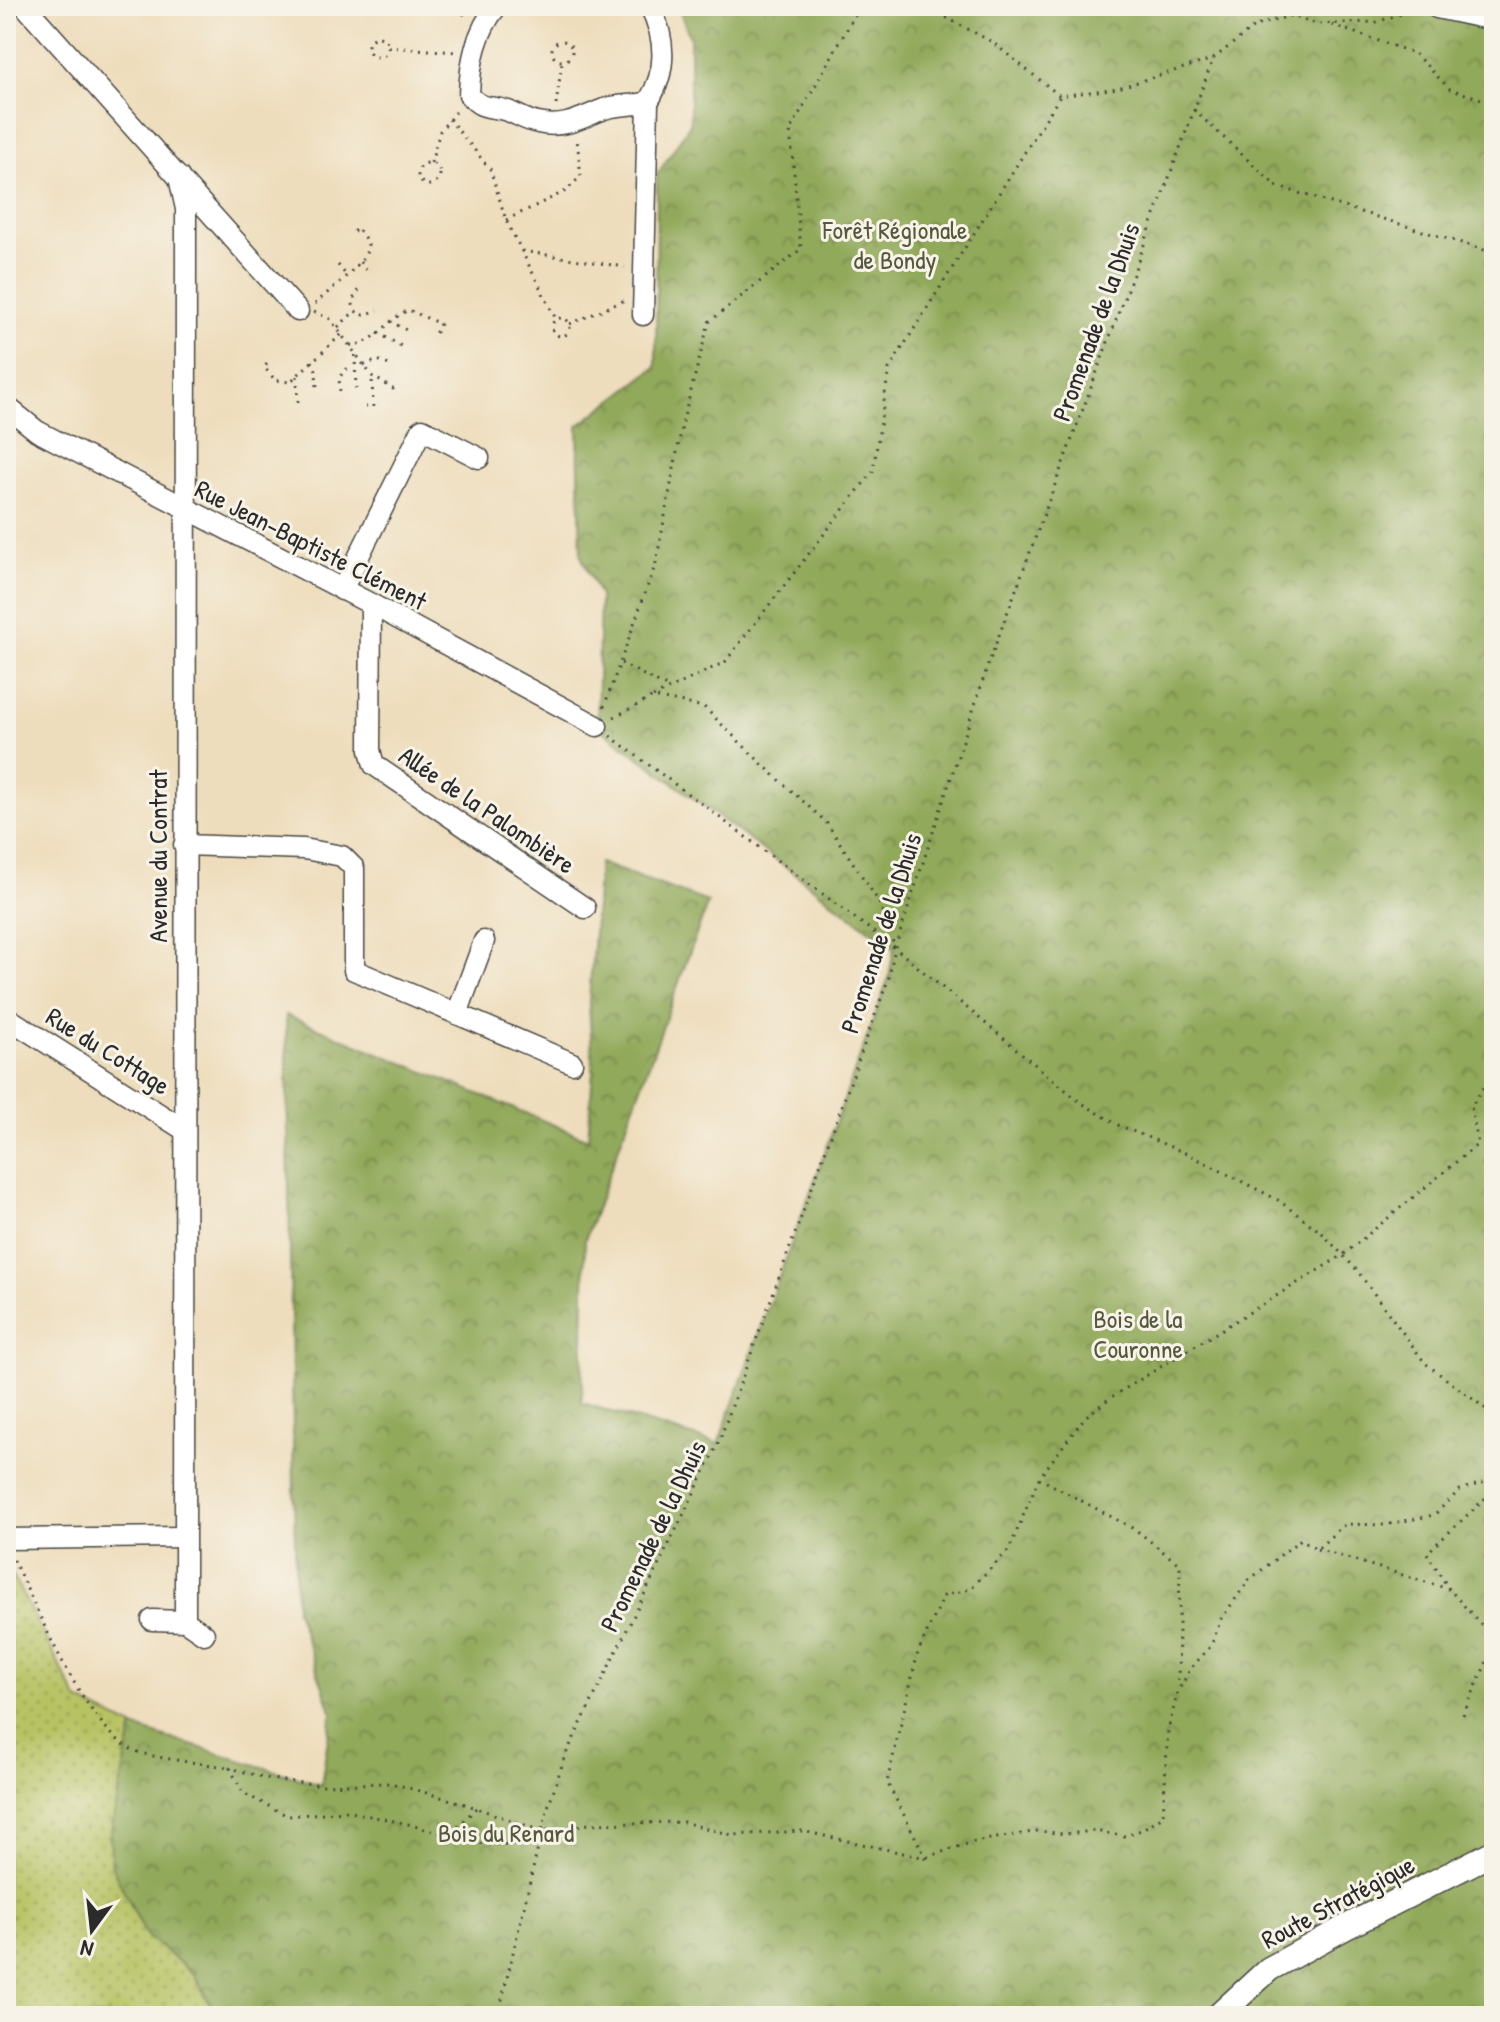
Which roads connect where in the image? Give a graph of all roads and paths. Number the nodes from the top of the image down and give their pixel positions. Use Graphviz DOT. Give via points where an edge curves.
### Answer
graph roads {
  1 [pos="25,6"];
  2 [pos="440,6"];
  3 [pos="650,6"];
  4 [pos="860,6"];
  5 [pos="925,6"];
  6 [pos="1409,6"];
  7 [pos="1437,6"];
  8 [pos="491,14"];
  9 [pos="1494,18"];
  10 [pos="1328,23"];
  11 [pos="388,47"];
  12 [pos="473,53"];
  13 [pos="1213,59"];
  14 [pos="562,62"];
  15 [pos="469,95"];
  16 [pos="1060,96"];
  17 [pos="648,102"];
  18 [pos="1494,103"];
  19 [pos="1194,110"];
  20 [pos="449,119"];
  21 [pos="575,122"];
  22 [pos="554,125"];
  23 [pos="431,163"];
  24 [pos="179,177"];
  25 [pos="506,220"];
  26 [pos="352,233"];
  27 [pos="522,251"];
  28 [pos="1494,253"];
  29 [pos="360,262"];
  30 [pos="338,265"];
  31 [pos="644,270"];
  32 [pos="367,271"];
  33 [pos="346,275"];
  34 [pos="359,290"];
  35 [pos="644,292"];
  36 [pos="378,310"];
  37 [pos="298,311"];
  38 [pos="355,311"];
  39 [pos="643,315"];
  40 [pos="556,319"];
  41 [pos="390,321"];
  42 [pos="570,324"];
  43 [pos="337,328"];
  44 [pos="410,332"];
  45 [pos="378,333"];
  46 [pos="342,334"];
  47 [pos="435,334"];
  48 [pos="349,345"];
  49 [pos="403,347"];
  50 [pos="355,353"];
  51 [pos="312,361"];
  52 [pos="267,364"];
  53 [pos="364,365"];
  54 [pos="355,366"];
  55 [pos="393,367"];
  56 [pos="297,375"];
  57 [pos="372,376"];
  58 [pos="395,387"];
  59 [pos="317,391"];
  60 [pos="340,391"];
  61 [pos="356,391"];
  62 [pos="300,405"];
  63 [pos="6,406"];
  64 [pos="365,407"];
  65 [pos="479,458"];
  66 [pos="186,510"];
  67 [pos="342,590"];
  68 [pos="371,604"];
  69 [pos="620,662"];
  70 [pos="670,689"];
  71 [pos="653,697"];
  72 [pos="597,726"];
  73 [pos="184,845"];
  74 [pos="585,908"];
  75 [pos="484,941"];
  76 [pos="895,948"];
  77 [pos="457,1014"];
  78 [pos="6,1017"];
  79 [pos="572,1063"];
  80 [pos="1494,1071"];
  81 [pos="183,1129"];
  82 [pos="1343,1255"];
  83 [pos="1494,1415"];
  84 [pos="1039,1478"];
  85 [pos="1494,1479"];
  86 [pos="1494,1490"];
  87 [pos="184,1537"];
  88 [pos="8,1546"];
  89 [pos="1317,1549"];
  90 [pos="1449,1589"];
  91 [pos="152,1620"];
  92 [pos="185,1621"];
  93 [pos="204,1634"];
  94 [pos="1494,1639"];
  95 [pos="1494,1646"];
  96 [pos="1178,1691"];
  97 [pos="1463,1715"];
  98 [pos="230,1768"];
  99 [pos="476,1808"];
  100 [pos="542,1831"];
  101 [pos="449,1836"];
  102 [pos="540,1840"];
  103 [pos="1494,1852"];
  104 [pos="926,1858"];
  105 [pos="498,2016"];
  106 [pos="1218,2016"];
  1 -- 24 [label="street"];
  2 -- 8 [label="path"];
  3 -- 17 [label="street" via="664,54 662,74"];
  4 -- 69 [label="path" via="790,130 801,249 709,322 683,421 656,563"];
  5 -- 16 [label="path" via="992,42"];
  6 -- 10 [label="path" via="1410,11 1377,22"];
  7 -- 9 [label="street"];
  8 -- 12 [label="street"];
  10 -- 13 [label="path" via="1290,16 1255,26"];
  10 -- 18 [label="path" via="1414,53 1450,89"];
  11 -- 11 [label="path" via="380,37 368,45 377,56"];
  11 -- 12 [label="path"];
  12 -- 15 [label="street"];
  13 -- 16 [label="path" via="1118,88"];
  13 -- 76 [label="path, Promenade de la Dhuis" via="988,665"];
  14 -- 14 [label="path" via="573,52 562,41 552,49 553,57"];
  14 -- 22 [label="path"];
  15 -- 20 [label="path"];
  15 -- 22 [label="street" via="488,108"];
  16 -- 70 [label="path" via="889,369 873,471 725,662"];
  17 -- 21 [label="street" via="606,108"];
  17 -- 31 [label="street"];
  19 -- 28 [label="path" via="1276,186"];
  20 -- 23 [label="path"];
  20 -- 25 [label="path" via="490,169"];
  21 -- 22 [label="street"];
  21 -- 25 [label="path" via="581,176 566,191"];
  23 -- 23 [label="path" via="418,173 425,184 440,176"];
  24 -- 37 [label="street"];
  24 -- 66 [label="street, Avenue du Contrat" via="186,209"];
  25 -- 27 [label="path"];
  26 -- 29 [label="path" via="357,228 367,242"];
  27 -- 31 [label="path"];
  27 -- 40 [label="path"];
  29 -- 32 [label="path"];
  29 -- 33 [label="path"];
  30 -- 33 [label="path"];
  31 -- 35 [label="street"];
  33 -- 43 [label="path" via="307,311 323,314"];
  34 -- 38 [label="path" via="352,301"];
  35 -- 39 [label="street"];
  35 -- 42 [label="path"];
  36 -- 38 [label="path" via="364,315"];
  38 -- 43 [label="path"];
  40 -- 42 [label="path"];
  40 -- 42 [label="path" via="552,330 559,336 569,332"];
  41 -- 44 [label="path"];
  41 -- 45 [label="path"];
  41 -- 47 [label="path" via="409,310 440,324"];
  43 -- 46 [label="path"];
  45 -- 48 [label="path" via="368,342"];
  45 -- 49 [label="path"];
  46 -- 48 [label="path"];
  46 -- 51 [label="path"];
  48 -- 50 [label="path"];
  50 -- 53 [label="path"];
  50 -- 54 [label="path"];
  51 -- 56 [label="path"];
  51 -- 59 [label="path"];
  52 -- 56 [label="path" via="264,367 275,380 290,382"];
  53 -- 55 [label="path" via="378,360"];
  53 -- 57 [label="path"];
  54 -- 60 [label="path" via="339,378"];
  54 -- 61 [label="path"];
  56 -- 62 [label="path"];
  57 -- 58 [label="path"];
  57 -- 64 [label="path" via="373,407"];
  63 -- 66 [label="street, Rue Jean-Baptiste Clément" via="37,431"];
  65 -- 67 [label="street" via="422,429"];
  66 -- 67 [label="street, Rue Jean-Baptiste Clément"];
  66 -- 73 [label="street, Avenue du Contrat"];
  67 -- 68 [label="street, Rue Jean-Baptiste Clément"];
  68 -- 72 [label="street, Rue Jean-Baptiste Clément"];
  68 -- 74 [label="street, Allée de la Palombière" via="374,765"];
  69 -- 70 [label="path"];
  69 -- 72 [label="path"];
  70 -- 71 [label="path"];
  71 -- 72 [label="path"];
  71 -- 76 [label="path" via="704,707 826,822 879,902"];
  72 -- 76 [label="path"];
  73 -- 77 [label="street" via="304,849 342,856 354,868 354,970"];
  73 -- 81 [label="street, Avenue du Contrat"];
  75 -- 77 [label="street"];
  76 -- 82 [label="path" via="1080,1102 1278,1200"];
  76 -- 100 [label="path, Promenade de la Dhuis" via="889,977 718,1444 565,1756"];
  77 -- 79 [label="street"];
  78 -- 81 [label="street, Rue du Cottage"];
  80 -- 82 [label="path" via="1471,1107 1478,1144"];
  81 -- 87 [label="street, Avenue du Contrat"];
  82 -- 83 [label="path" via="1425,1363"];
  82 -- 84 [label="path" via="1110,1398 1085,1417"];
  84 -- 96 [label="path" via="1136,1530 1180,1565"];
  84 -- 104 [label="path" via="1009,1550 970,1589 944,1596 918,1652 887,1782"];
  85 -- 89 [label="path" via="1460,1490 1434,1515 1384,1525 1345,1524"];
  86 -- 90 [label="path" via="1427,1553"];
  87 -- 88 [label="street"];
  87 -- 92 [label="street, Avenue du Contrat"];
  88 -- 98 [label="path" via="82,1697 117,1741 136,1751"];
  89 -- 90 [label="path"];
  89 -- 96 [label="path" via="1301,1539 1249,1580"];
  90 -- 94 [label="path"];
  91 -- 92 [label="street"];
  92 -- 93 [label="street"];
  95 -- 97 [label="path"];
  96 -- 104 [label="path" via="1168,1730 1163,1816 1125,1836 1038,1831 973,1842"];
  98 -- 99 [label="path" via="320,1785 391,1783"];
  98 -- 101 [label="path" via="243,1793 288,1816 346,1811"];
  99 -- 100 [label="path"];
  99 -- 101 [label="path"];
  100 -- 102 [label="path, Promenade de la Dhuis"];
  100 -- 104 [label="path" via="683,1822 732,1835 802,1831"];
  101 -- 102 [label="path" via="498,1845"];
  102 -- 105 [label="path, Promenade de la Dhuis"];
  103 -- 106 [label="street, Route Stratégique" via="1269,1969"];
}
